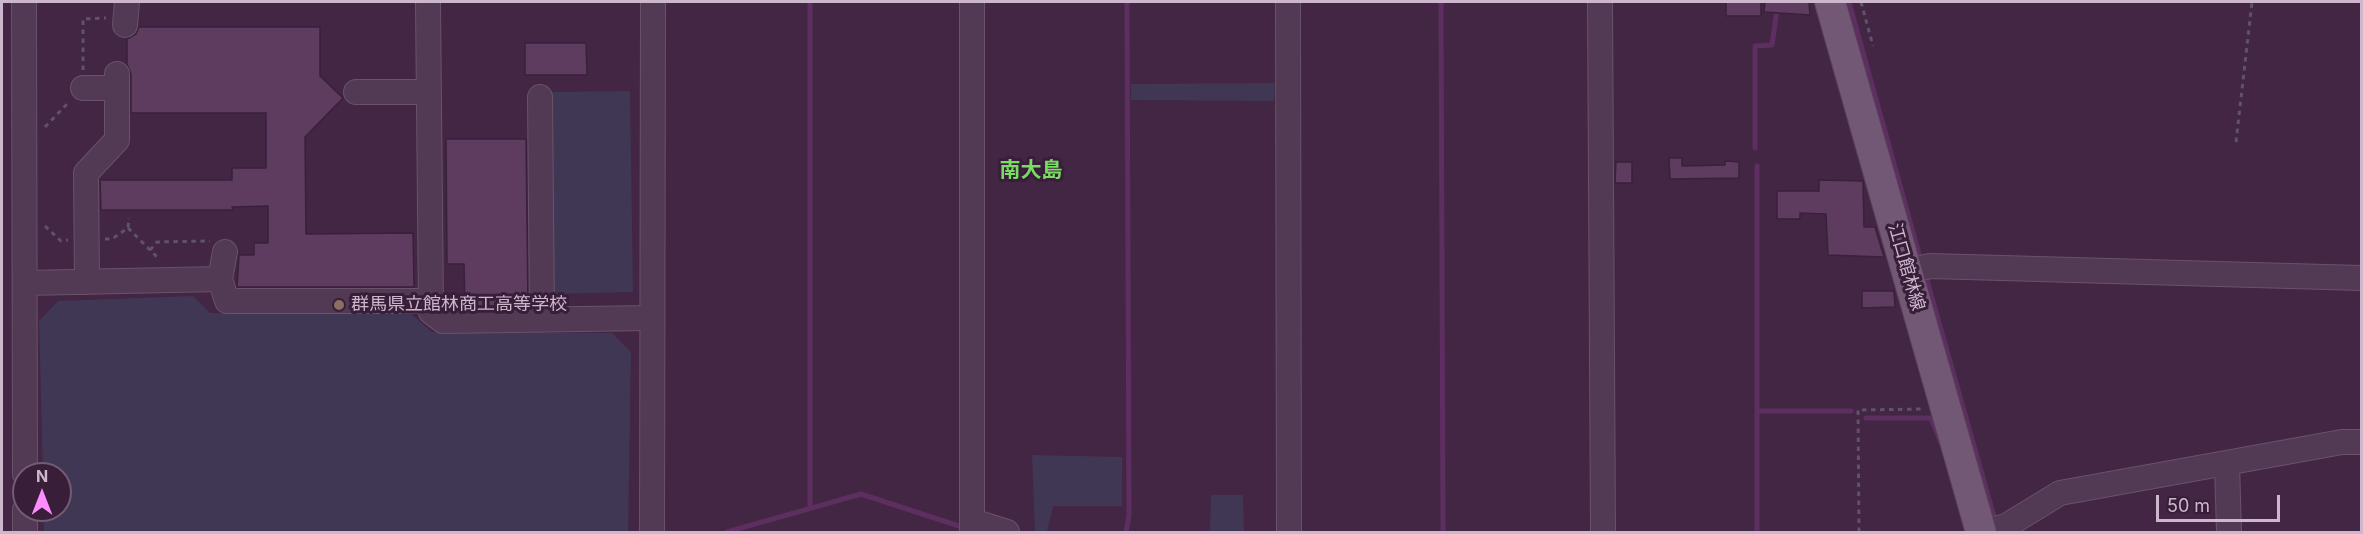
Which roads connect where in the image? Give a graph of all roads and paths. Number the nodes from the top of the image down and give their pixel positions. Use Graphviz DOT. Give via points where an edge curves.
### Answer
graph roads {
  1 [pos="24,2"];
  2 [pos="428,2"];
  3 [pos="653,2"];
  4 [pos="972,2"];
  5 [pos="1288,2"];
  6 [pos="1600,2"];
  7 [pos="1830,2"];
  8 [pos="1861,2"];
  9 [pos="2252,2"];
  10 [pos="126,15"];
  11 [pos="1873,46"];
  12 [pos="83,88"];
  13 [pos="356,92"];
  14 [pos="429,92"];
  15 [pos="540,97"];
  16 [pos="44,128"];
  17 [pos="2236,142"];
  18 [pos="129,218"];
  19 [pos="44,225"];
  20 [pos="128,228"];
  21 [pos="86,240"];
  22 [pos="150,250"];
  23 [pos="225,252"];
  24 [pos="157,257"];
  25 [pos="1908,271"];
  26 [pos="2361,278"];
  27 [pos="220,279"];
  28 [pos="87,282"];
  29 [pos="25,283"];
  30 [pos="430,301"];
  31 [pos="651,318"];
  32 [pos="542,320"];
  33 [pos="1947,408"];
  34 [pos="2361,442"];
  35 [pos="25,462"];
  36 [pos="2227,464"];
  37 [pos="972,527"];
  38 [pos="652,532"];
  39 [pos="1007,532"];
  40 [pos="1289,532"];
  41 [pos="1603,532"];
  42 [pos="1859,532"];
  43 [pos="1982,532"];
  44 [pos="2229,532"];
  1 -- 29 [label="street"];
  2 -- 14 [label="street"];
  3 -- 31 [label="street"];
  4 -- 37 [label="street"];
  5 -- 40 [label="street"];
  6 -- 41 [label="street"];
  7 -- 25 [label="main road, 江口館林線"];
  8 -- 11 [label="path"];
  9 -- 17 [label="path"];
  10 -- 12 [label="path" via="83,19"];
  12 -- 16 [label="path"];
  12 -- 21 [label="street" via="117,81 117,140 86,173"];
  13 -- 14 [label="street"];
  14 -- 30 [label="street"];
  15 -- 32 [label="street"];
  18 -- 20 [label="path"];
  19 -- 21 [label="path" via="61,241"];
  20 -- 21 [label="path" via="112,239"];
  20 -- 22 [label="path"];
  21 -- 28 [label="street"];
  22 -- 23 [label="path" via="157,243 218,241"];
  22 -- 24 [label="path"];
  23 -- 27 [label="street"];
  25 -- 26 [label="street" via="1930,266"];
  25 -- 33 [label="main road, 江口館林線"];
  27 -- 28 [label="street"];
  27 -- 30 [label="street" via="227,301"];
  28 -- 29 [label="street"];
  29 -- 35 [label="street"];
  30 -- 32 [label="street" via="431,312 443,321"];
  31 -- 32 [label="street"];
  31 -- 38 [label="street"];
  33 -- 42 [label="path" via="1858,410"];
  33 -- 43 [label="main road, 江口館林線"];
  34 -- 36 [label="street" via="2342,442"];
  36 -- 43 [label="street" via="2060,493 2006,526"];
  36 -- 44 [label="street"];
  37 -- 39 [label="street"];
}
